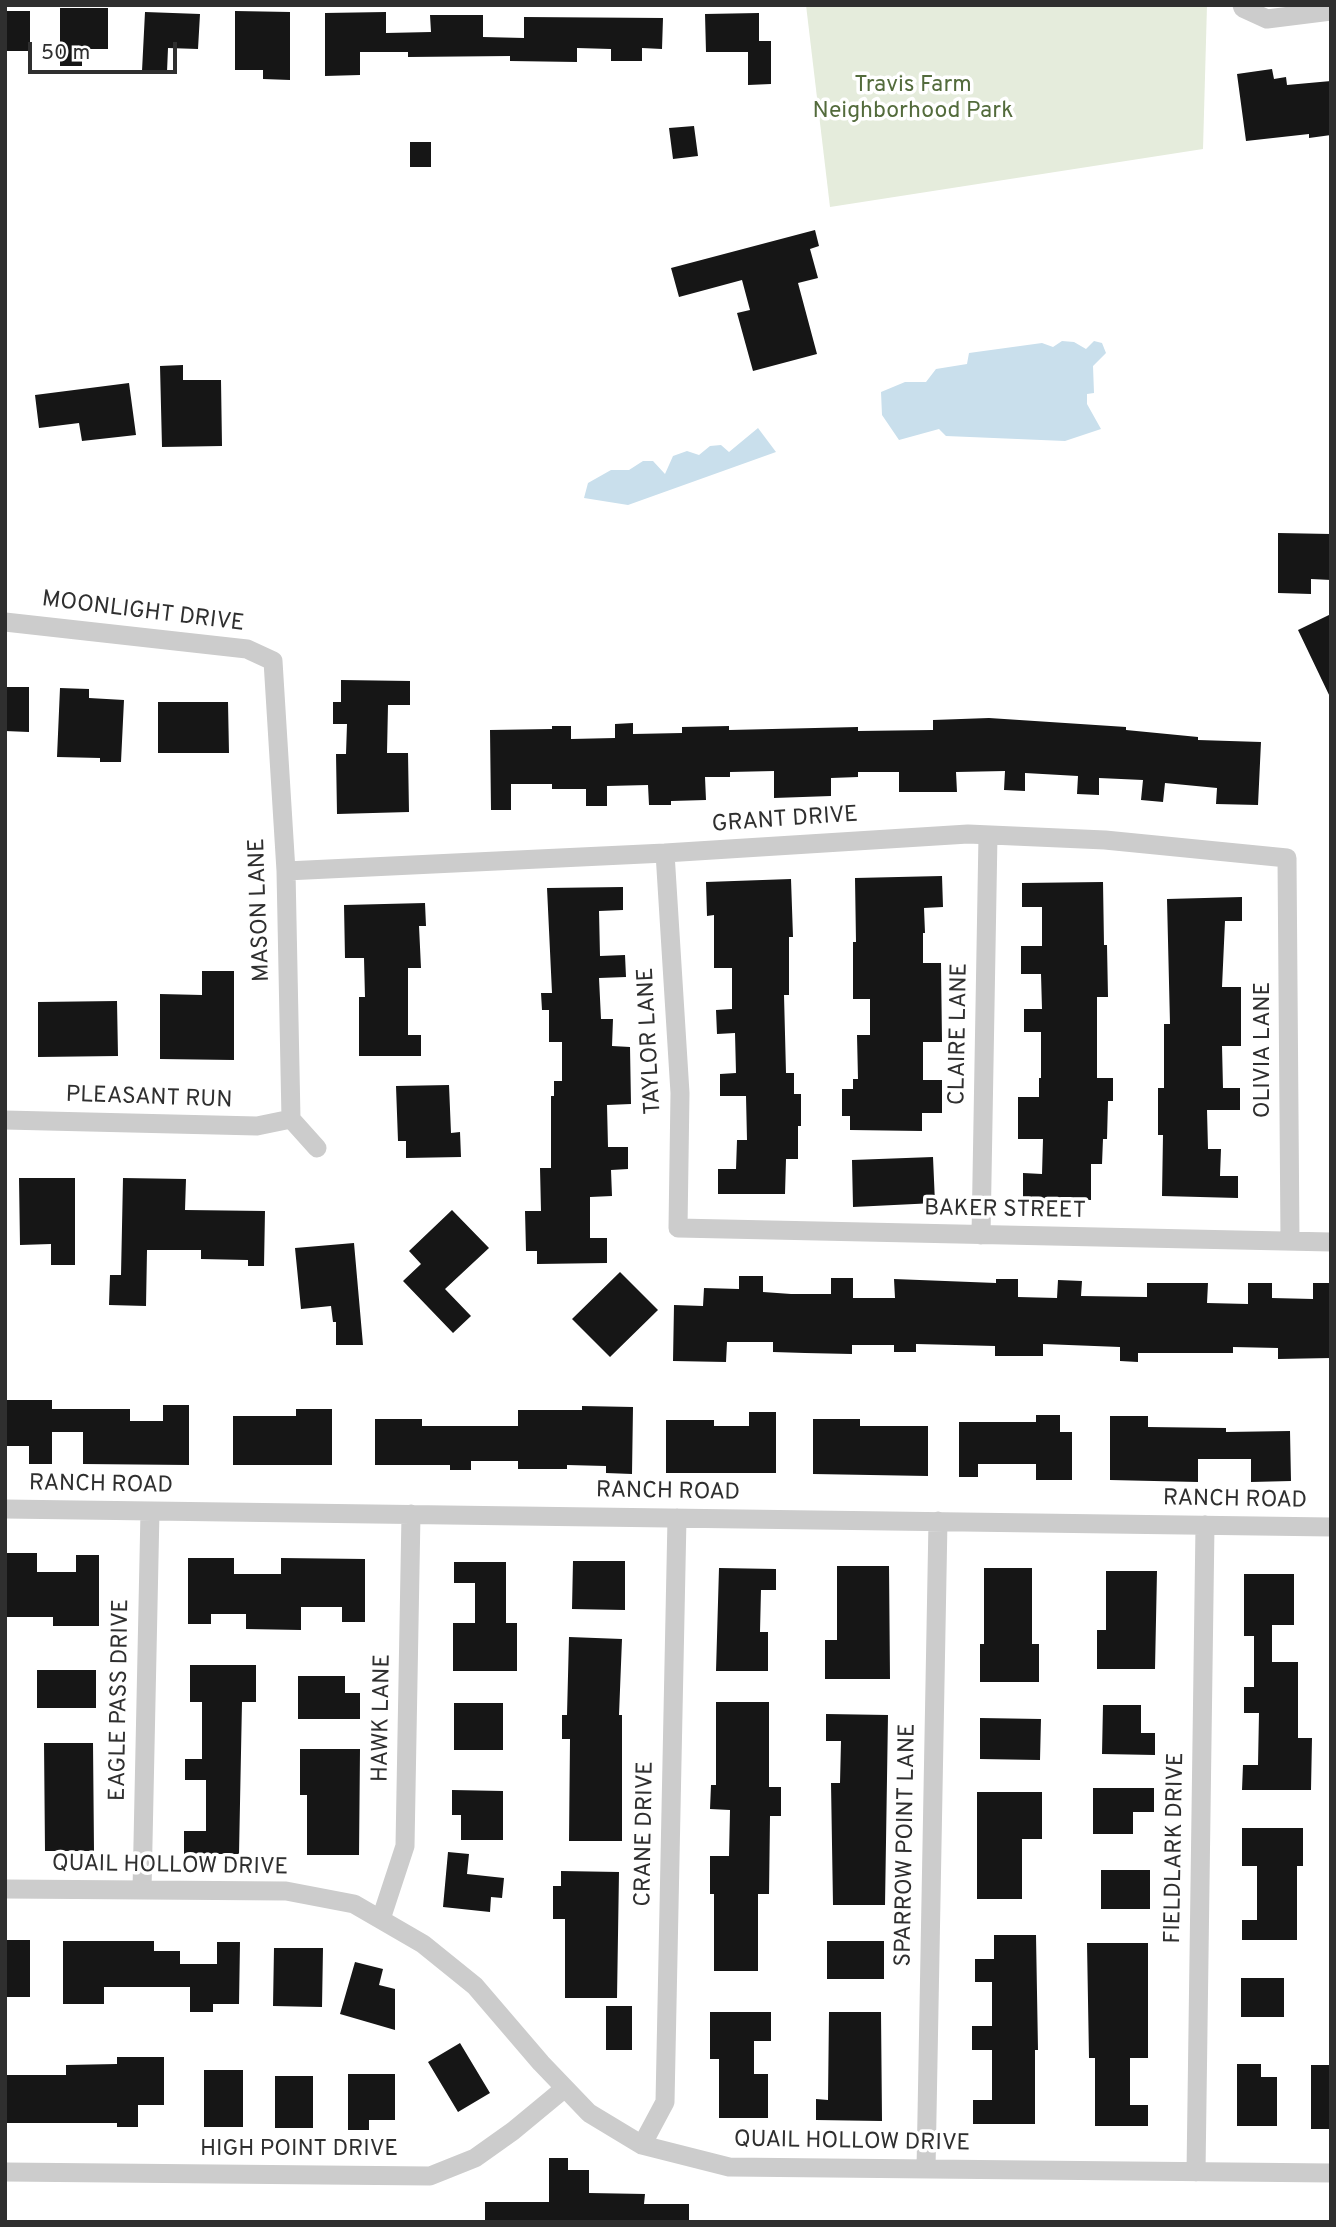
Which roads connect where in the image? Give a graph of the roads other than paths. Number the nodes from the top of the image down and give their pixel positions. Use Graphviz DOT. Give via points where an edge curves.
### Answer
graph roads {
  1 [pos="1243,7"];
  2 [pos="1331,11"];
  3 [pos="5,622"];
  4 [pos="273,660"];
  5 [pos="988,835"];
  6 [pos="665,853"];
  7 [pos="1287,858"];
  8 [pos="286,871"];
  9 [pos="5,1119"];
  10 [pos="291,1119"];
  11 [pos="317,1148"];
  12 [pos="678,1228"];
  13 [pos="981,1235"];
  14 [pos="1290,1241"];
  15 [pos="1331,1242"];
  16 [pos="5,1509"];
  17 [pos="150,1511"];
  18 [pos="411,1514"];
  19 [pos="677,1518"];
  20 [pos="938,1521"];
  21 [pos="1205,1525"];
  22 [pos="1331,1527"];
  23 [pos="5,1889"];
  24 [pos="142,1890"];
  25 [pos="381,1919"];
  26 [pos="565,2088"];
  27 [pos="642,2144"];
  28 [pos="926,2169"];
  29 [pos="5,2172"];
  30 [pos="1196,2172"];
  31 [pos="1331,2173"];
  1 -- 2 [label="street" via="1267,19"];
  3 -- 4 [label="street, MOONLIGHT DRIVE" via="247,649"];
  4 -- 8 [label="street, MASON LANE"];
  5 -- 6 [label="street, GRANT DRIVE"];
  5 -- 7 [label="street, GRANT DRIVE" via="1105,840"];
  5 -- 13 [label="street, CLAIRE LANE"];
  6 -- 8 [label="street, GRANT DRIVE"];
  6 -- 12 [label="street, TAYLOR LANE" via="680,1093"];
  7 -- 14 [label="street, OLIVIA LANE"];
  8 -- 10 [label="street, MASON LANE"];
  9 -- 10 [label="street, PLEASANT RUN" via="257,1126"];
  10 -- 11 [label="street"];
  12 -- 13 [label="street, BAKER STREET"];
  13 -- 14 [label="street, BAKER STREET"];
  14 -- 15 [label="street, BAKER STREET"];
  16 -- 17 [label="street, RANCH ROAD"];
  17 -- 18 [label="street, RANCH ROAD"];
  17 -- 24 [label="street, EAGLE PASS DRIVE"];
  18 -- 19 [label="street, RANCH ROAD"];
  18 -- 25 [label="street, HAWK LANE" via="405,1846"];
  19 -- 20 [label="street, RANCH ROAD"];
  19 -- 27 [label="street, CRANE DRIVE" via="665,2102"];
  20 -- 21 [label="street, RANCH ROAD"];
  20 -- 28 [label="street, SPARROW POINT LANE"];
  21 -- 22 [label="street, RANCH ROAD"];
  21 -- 30 [label="street, FIELDLARK DRIVE"];
  23 -- 24 [label="street, QUAIL HOLLOW DRIVE"];
  24 -- 25 [label="street, QUAIL HOLLOW DRIVE" via="286,1891 354,1904"];
  25 -- 26 [label="street, QUAIL HOLLOW DRIVE" via="423,1944 475,1986"];
  26 -- 27 [label="street, QUAIL HOLLOW DRIVE" via="589,2113"];
  26 -- 29 [label="street, HIGH POINT DRIVE" via="475,2158 430,2176"];
  27 -- 28 [label="street, QUAIL HOLLOW DRIVE" via="729,2167"];
  28 -- 30 [label="street, QUAIL HOLLOW DRIVE"];
  30 -- 31 [label="street, QUAIL HOLLOW DRIVE"];
}
